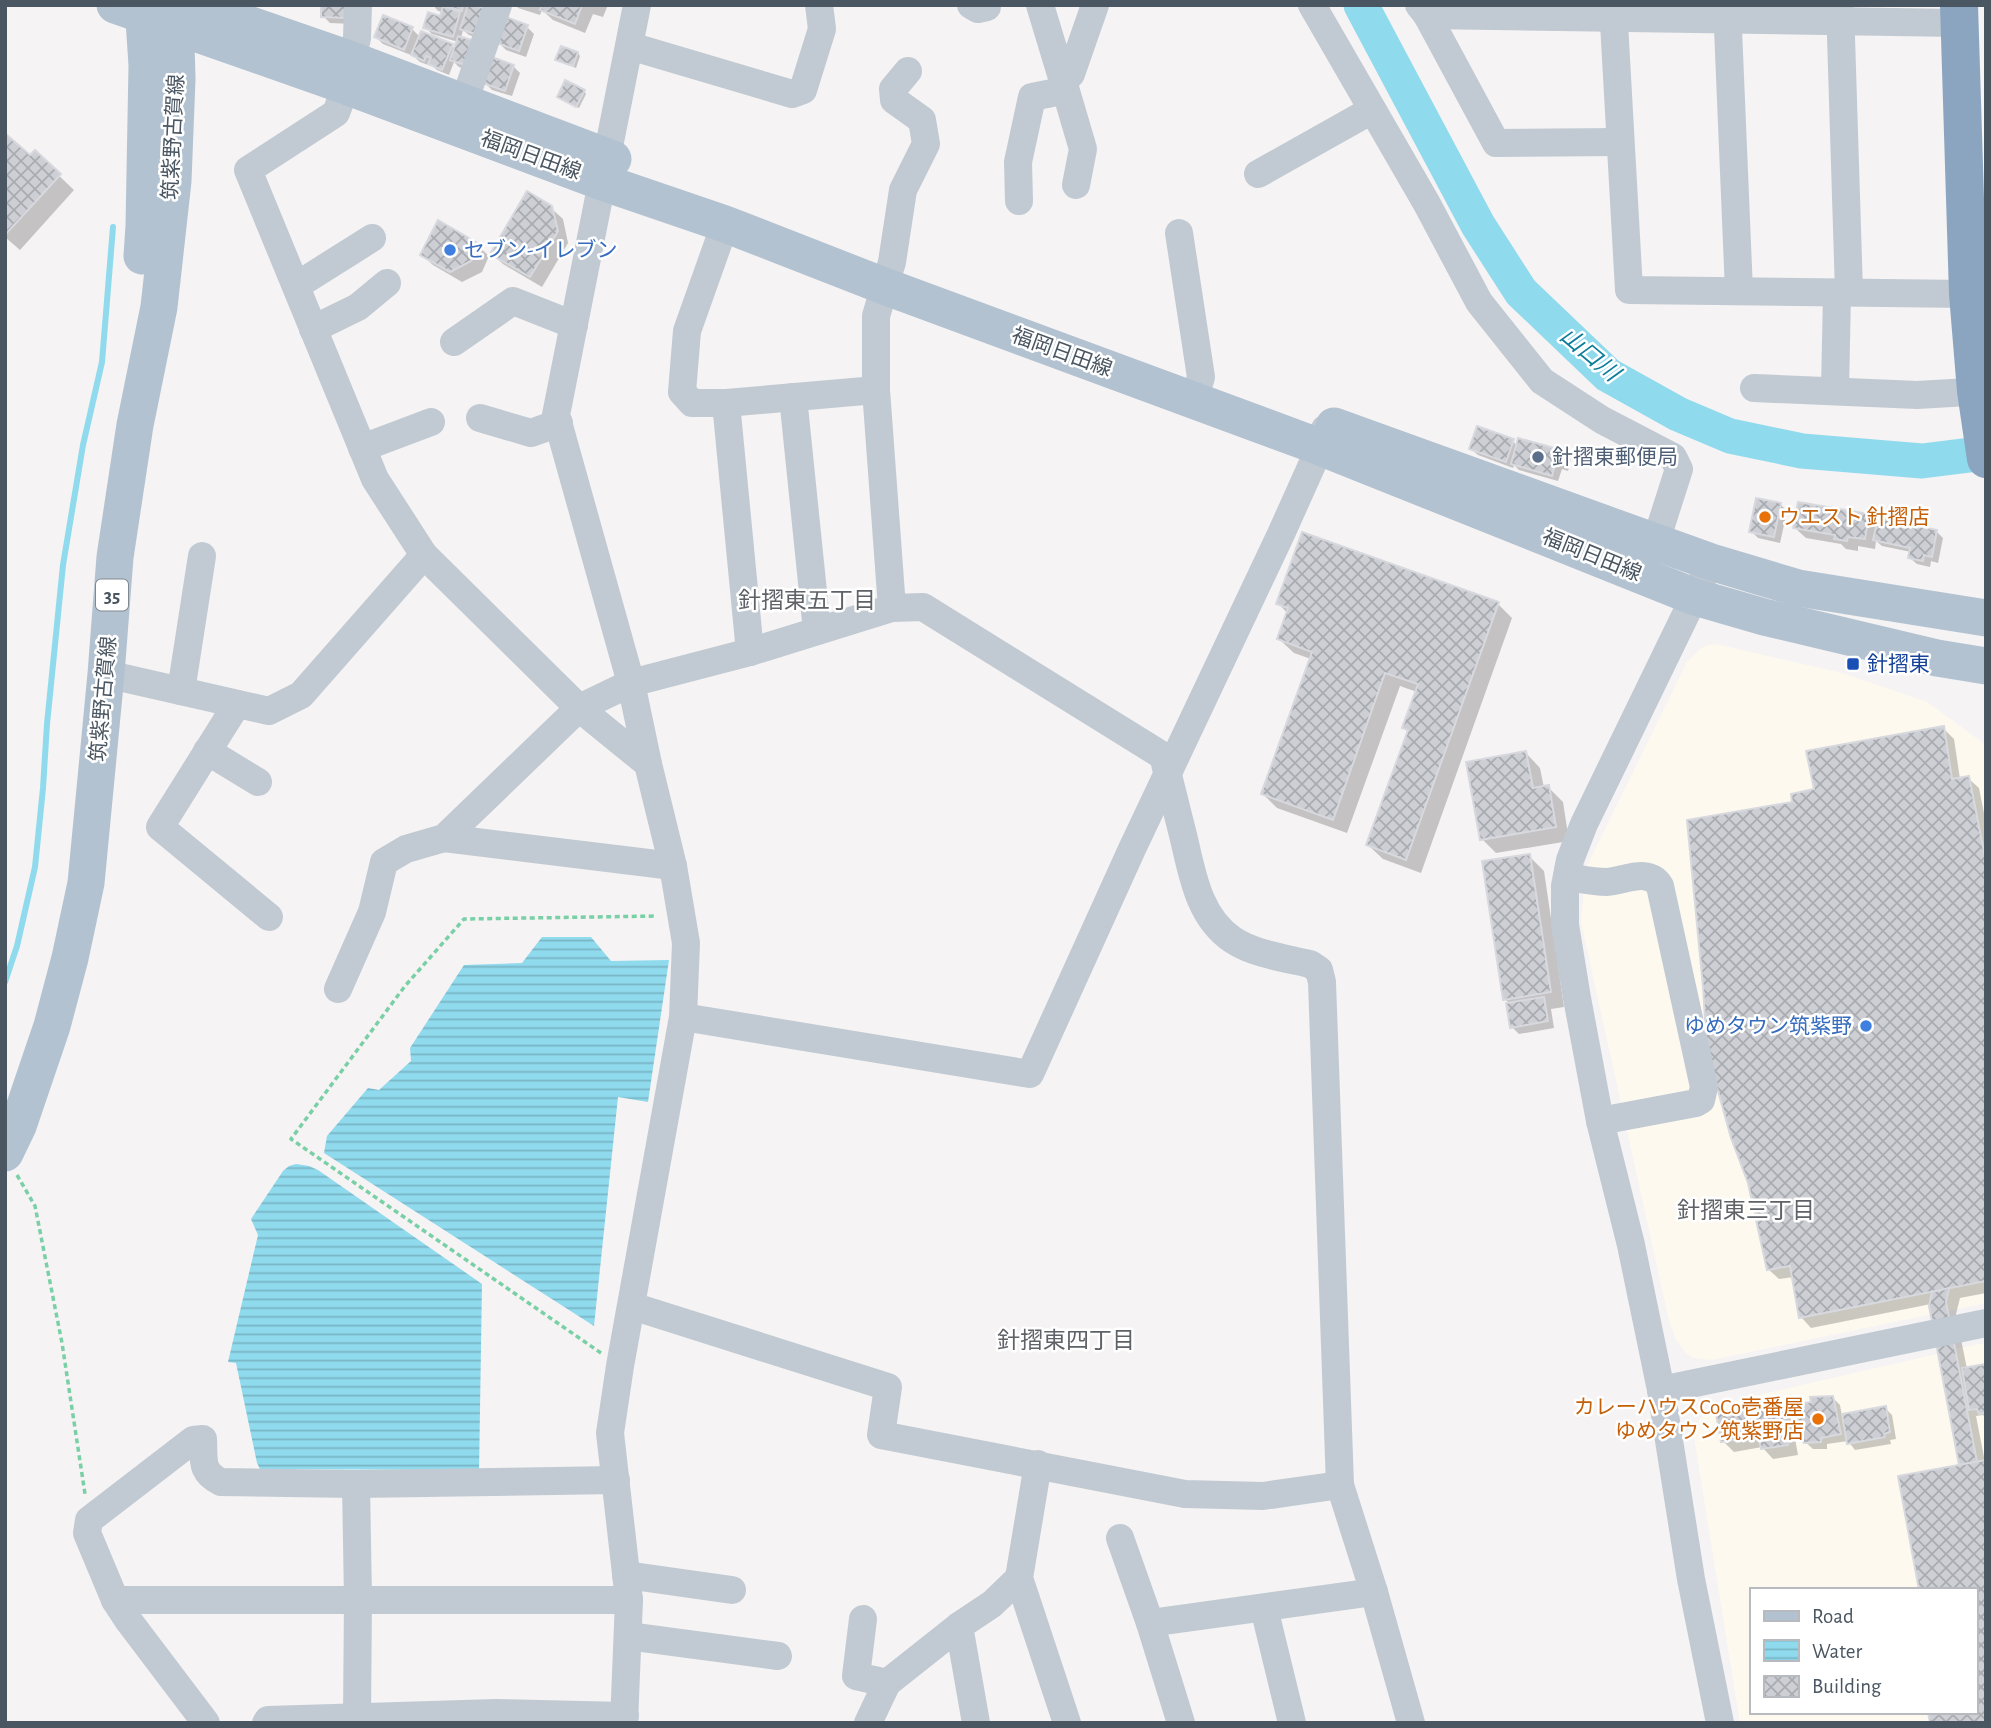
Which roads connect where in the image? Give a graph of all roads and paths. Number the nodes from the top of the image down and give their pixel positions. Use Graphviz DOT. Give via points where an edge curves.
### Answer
graph roads {
  1 [pos="358,5"];
  2 [pos="498,5"];
  3 [pos="637,5"];
  4 [pos="819,5"];
  5 [pos="971,5"];
  6 [pos="987,5"];
  7 [pos="1040,5"];
  8 [pos="1095,5"];
  9 [pos="1312,5"];
  10 [pos="1423,10"];
  11 [pos="155,11"];
  12 [pos="1613,12"];
  13 [pos="1727,12"];
  14 [pos="1840,13"];
  15 [pos="1972,13"];
  16 [pos="630,47"];
  17 [pos="908,71"];
  18 [pos="349,73"];
  19 [pos="1063,81"];
  20 [pos="464,102"];
  21 [pos="1372,110"];
  22 [pos="1620,142"];
  23 [pos="605,169"];
  24 [pos="1258,174"];
  25 [pos="1076,185"];
  26 [pos="1019,201"];
  27 [pos="725,224"];
  28 [pos="1179,233"];
  29 [pos="372,237"];
  30 [pos="888,274"];
  31 [pos="387,283"];
  32 [pos="296,286"];
  33 [pos="1739,291"];
  34 [pos="1843,293"];
  35 [pos="1968,294"];
  36 [pos="574,325"];
  37 [pos="313,329"];
  38 [pos="454,342"];
  39 [pos="1198,388"];
  40 [pos="1754,388"];
  41 [pos="876,390"];
  42 [pos="1835,391"];
  43 [pos="1980,395"];
  44 [pos="793,397"];
  45 [pos="726,403"];
  46 [pos="480,418"];
  47 [pos="431,422"];
  48 [pos="559,423"];
  49 [pos="1323,435"];
  50 [pos="362,448"];
  51 [pos="1986,459"];
  52 [pos="1656,541"];
  53 [pos="424,555"];
  54 [pos="202,556"];
  55 [pos="1711,562"];
  56 [pos="1695,597"];
  57 [pos="892,608"];
  58 [pos="1986,618"];
  59 [pos="817,631"];
  60 [pos="750,652"];
  61 [pos="1986,666"];
  62 [pos="106,674"];
  63 [pos="631,683"];
  64 [pos="181,691"];
  65 [pos="237,704"];
  66 [pos="579,708"];
  67 [pos="207,751"];
  68 [pos="648,764"];
  69 [pos="1168,772"];
  70 [pos="258,782"];
  71 [pos="444,838"];
  72 [pos="673,866"];
  73 [pos="1567,877"];
  74 [pos="682,915"];
  75 [pos="269,917"];
  76 [pos="338,989"];
  77 [pos="683,1017"];
  78 [pos="5,1090"];
  79 [pos="1600,1121"];
  80 [pos="8,1160"];
  81 [pos="632,1306"];
  82 [pos="1986,1323"];
  83 [pos="620,1366"];
  84 [pos="1661,1390"];
  85 [pos="1038,1464"];
  86 [pos="616,1480"];
  87 [pos="356,1484"];
  88 [pos="1340,1485"];
  89 [pos="89,1520"];
  90 [pos="1120,1538"];
  91 [pos="1019,1578"];
  92 [pos="628,1588"];
  93 [pos="732,1590"];
  94 [pos="1374,1592"];
  95 [pos="358,1599"];
  96 [pos="116,1600"];
  97 [pos="1264,1608"];
  98 [pos="863,1619"];
  99 [pos="1150,1623"];
  100 [pos="959,1626"];
  101 [pos="628,1636"];
  102 [pos="778,1656"];
  103 [pos="887,1683"];
  104 [pos="357,1716"];
  105 [pos="624,1719"];
  106 [pos="280,1721"];
  107 [pos="206,1723"];
  108 [pos="868,1723"];
  109 [pos="976,1723"];
  110 [pos="1067,1723"];
  111 [pos="1181,1723"];
  112 [pos="1292,1723"];
  113 [pos="1411,1723"];
  114 [pos="1720,1723"];
  1 -- 18 [label="street"];
  2 -- 20 [label="street"];
  3 -- 16 [label="street"];
  4 -- 16 [label="street" via="822,29 803,90 792,94"];
  5 -- 6 [label="street" via="978,9"];
  7 -- 19 [label="street"];
  8 -- 19 [label="street" via="1071,74"];
  9 -- 21 [label="street"];
  10 -- 12 [label="street"];
  10 -- 22 [label="street" via="1496,143"];
  11 -- 18 [label="main road, 福岡日田線"];
  11 -- 62 [label="main road, 筑紫野古賀線 / 35" via="177,79 173,181 159,307 115,557"];
  11 -- 78 [label="main road, 筑紫野古賀線 / 35" via="147,65 137,313 91,584 69,838 35,999"];
  12 -- 13 [label="street"];
  12 -- 22 [label="street"];
  13 -- 14 [label="street"];
  13 -- 33 [label="street"];
  14 -- 15 [label="street"];
  14 -- 34 [label="street"];
  15 -- 35 [label="highway"];
  16 -- 23 [label="street"];
  17 -- 30 [label="street" via="893,89 894,100 922,120 926,144 903,190"];
  18 -- 20 [label="main road, 福岡日田線"];
  18 -- 23 [label="main road, 福岡日田線"];
  18 -- 32 [label="street" via="335,113 248,170"];
  19 -- 25 [label="street" via="1083,149"];
  19 -- 26 [label="street" via="1057,92 1032,97 1018,162"];
  20 -- 23 [label="main road, 福岡日田線"];
  21 -- 24 [label="street"];
  21 -- 52 [label="street" via="1479,302 1542,381 1602,420 1673,457 1679,468"];
  22 -- 33 [label="street" via="1629,290"];
  23 -- 27 [label="main road, 福岡日田線"];
  23 -- 30 [label="main road, 福岡日田線"];
  23 -- 36 [label="street"];
  27 -- 30 [label="main road, 福岡日田線"];
  27 -- 45 [label="street" via="687,331 682,392 692,402"];
  28 -- 39 [label="street"];
  29 -- 32 [label="street"];
  30 -- 39 [label="main road, 福岡日田線"];
  30 -- 41 [label="street" via="876,316"];
  31 -- 37 [label="street" via="358,307"];
  32 -- 37 [label="street"];
  33 -- 34 [label="street"];
  34 -- 35 [label="street"];
  34 -- 42 [label="street"];
  35 -- 43 [label="highway"];
  36 -- 38 [label="street" via="513,301"];
  36 -- 48 [label="street" via="556,415"];
  37 -- 50 [label="street"];
  39 -- 49 [label="main road, 福岡日田線"];
  40 -- 42 [label="street"];
  41 -- 44 [label="street"];
  41 -- 57 [label="street"];
  42 -- 43 [label="street"];
  43 -- 51 [label="highway"];
  44 -- 45 [label="street"];
  44 -- 59 [label="street"];
  45 -- 60 [label="street"];
  46 -- 48 [label="street" via="531,433"];
  47 -- 50 [label="street"];
  48 -- 63 [label="street"];
  49 -- 52 [label="main road, 福岡日田線"];
  49 -- 56 [label="main road, 福岡日田線"];
  49 -- 69 [label="street"];
  50 -- 53 [label="street" via="375,480"];
  52 -- 55 [label="main road, 福岡日田線"];
  53 -- 65 [label="street" via="301,695 269,711"];
  53 -- 66 [label="street"];
  54 -- 64 [label="street"];
  55 -- 56 [label="street"];
  55 -- 58 [label="main road, 福岡日田線" via="1798,588"];
  56 -- 61 [label="main road, 福岡日田線" via="1937,658"];
  56 -- 73 [label="street" via="1584,824"];
  57 -- 59 [label="street"];
  57 -- 69 [label="street" via="923,607 1163,755"];
  59 -- 60 [label="street"];
  60 -- 63 [label="street"];
  62 -- 64 [label="street"];
  62 -- 80 [label="main road, 筑紫野古賀線 / 35" via="86,883 52,1026"];
  63 -- 66 [label="street"];
  63 -- 68 [label="street"];
  64 -- 65 [label="street"];
  65 -- 67 [label="street"];
  66 -- 68 [label="street"];
  66 -- 71 [label="street"];
  67 -- 70 [label="street"];
  67 -- 75 [label="street" via="160,827"];
  68 -- 72 [label="street"];
  69 -- 77 [label="street" via="1030,1074"];
  69 -- 88 [label="street" via="1196,890 1207,913 1231,939 1310,964 1319,970 1322,982"];
  71 -- 72 [label="street"];
  71 -- 76 [label="street" via="406,849 384,862 372,912"];
  72 -- 74 [label="street"];
  73 -- 79 [label="street" via="1565,925"];
  73 -- 79 [label="street" via="1608,882 1639,876 1657,880 1704,1087 1696,1103"];
  74 -- 77 [label="street" via="686,943"];
  74 -- 83 [label="path" via="464,919 405,986 291,1139"];
  77 -- 81 [label="street"];
  79 -- 84 [label="street"];
  80 -- 89 [label="path" via="35,1206"];
  81 -- 83 [label="street"];
  81 -- 85 [label="street" via="888,1387 881,1435"];
  82 -- 84 [label="street"];
  83 -- 86 [label="street" via="610,1433"];
  84 -- 114 [label="street"];
  85 -- 88 [label="street" via="1185,1494 1263,1496"];
  85 -- 91 [label="street"];
  86 -- 87 [label="street"];
  86 -- 92 [label="street"];
  87 -- 89 [label="street" via="221,1482 205,1470 203,1439 193,1440"];
  87 -- 95 [label="street"];
  88 -- 94 [label="street"];
  89 -- 96 [label="street" via="88,1533"];
  90 -- 99 [label="street"];
  91 -- 100 [label="street"];
  91 -- 110 [label="street"];
  92 -- 93 [label="street"];
  92 -- 95 [label="street"];
  92 -- 101 [label="street"];
  94 -- 97 [label="street"];
  94 -- 113 [label="street"];
  95 -- 96 [label="street"];
  95 -- 104 [label="street"];
  96 -- 107 [label="street"];
  97 -- 99 [label="street"];
  97 -- 112 [label="street"];
  98 -- 103 [label="street" via="856,1676"];
  99 -- 111 [label="street"];
  100 -- 103 [label="street"];
  100 -- 109 [label="street"];
  101 -- 102 [label="street"];
  101 -- 105 [label="street"];
  103 -- 108 [label="street"];
  104 -- 105 [label="street" via="496,1713"];
  104 -- 106 [label="street"];
}
